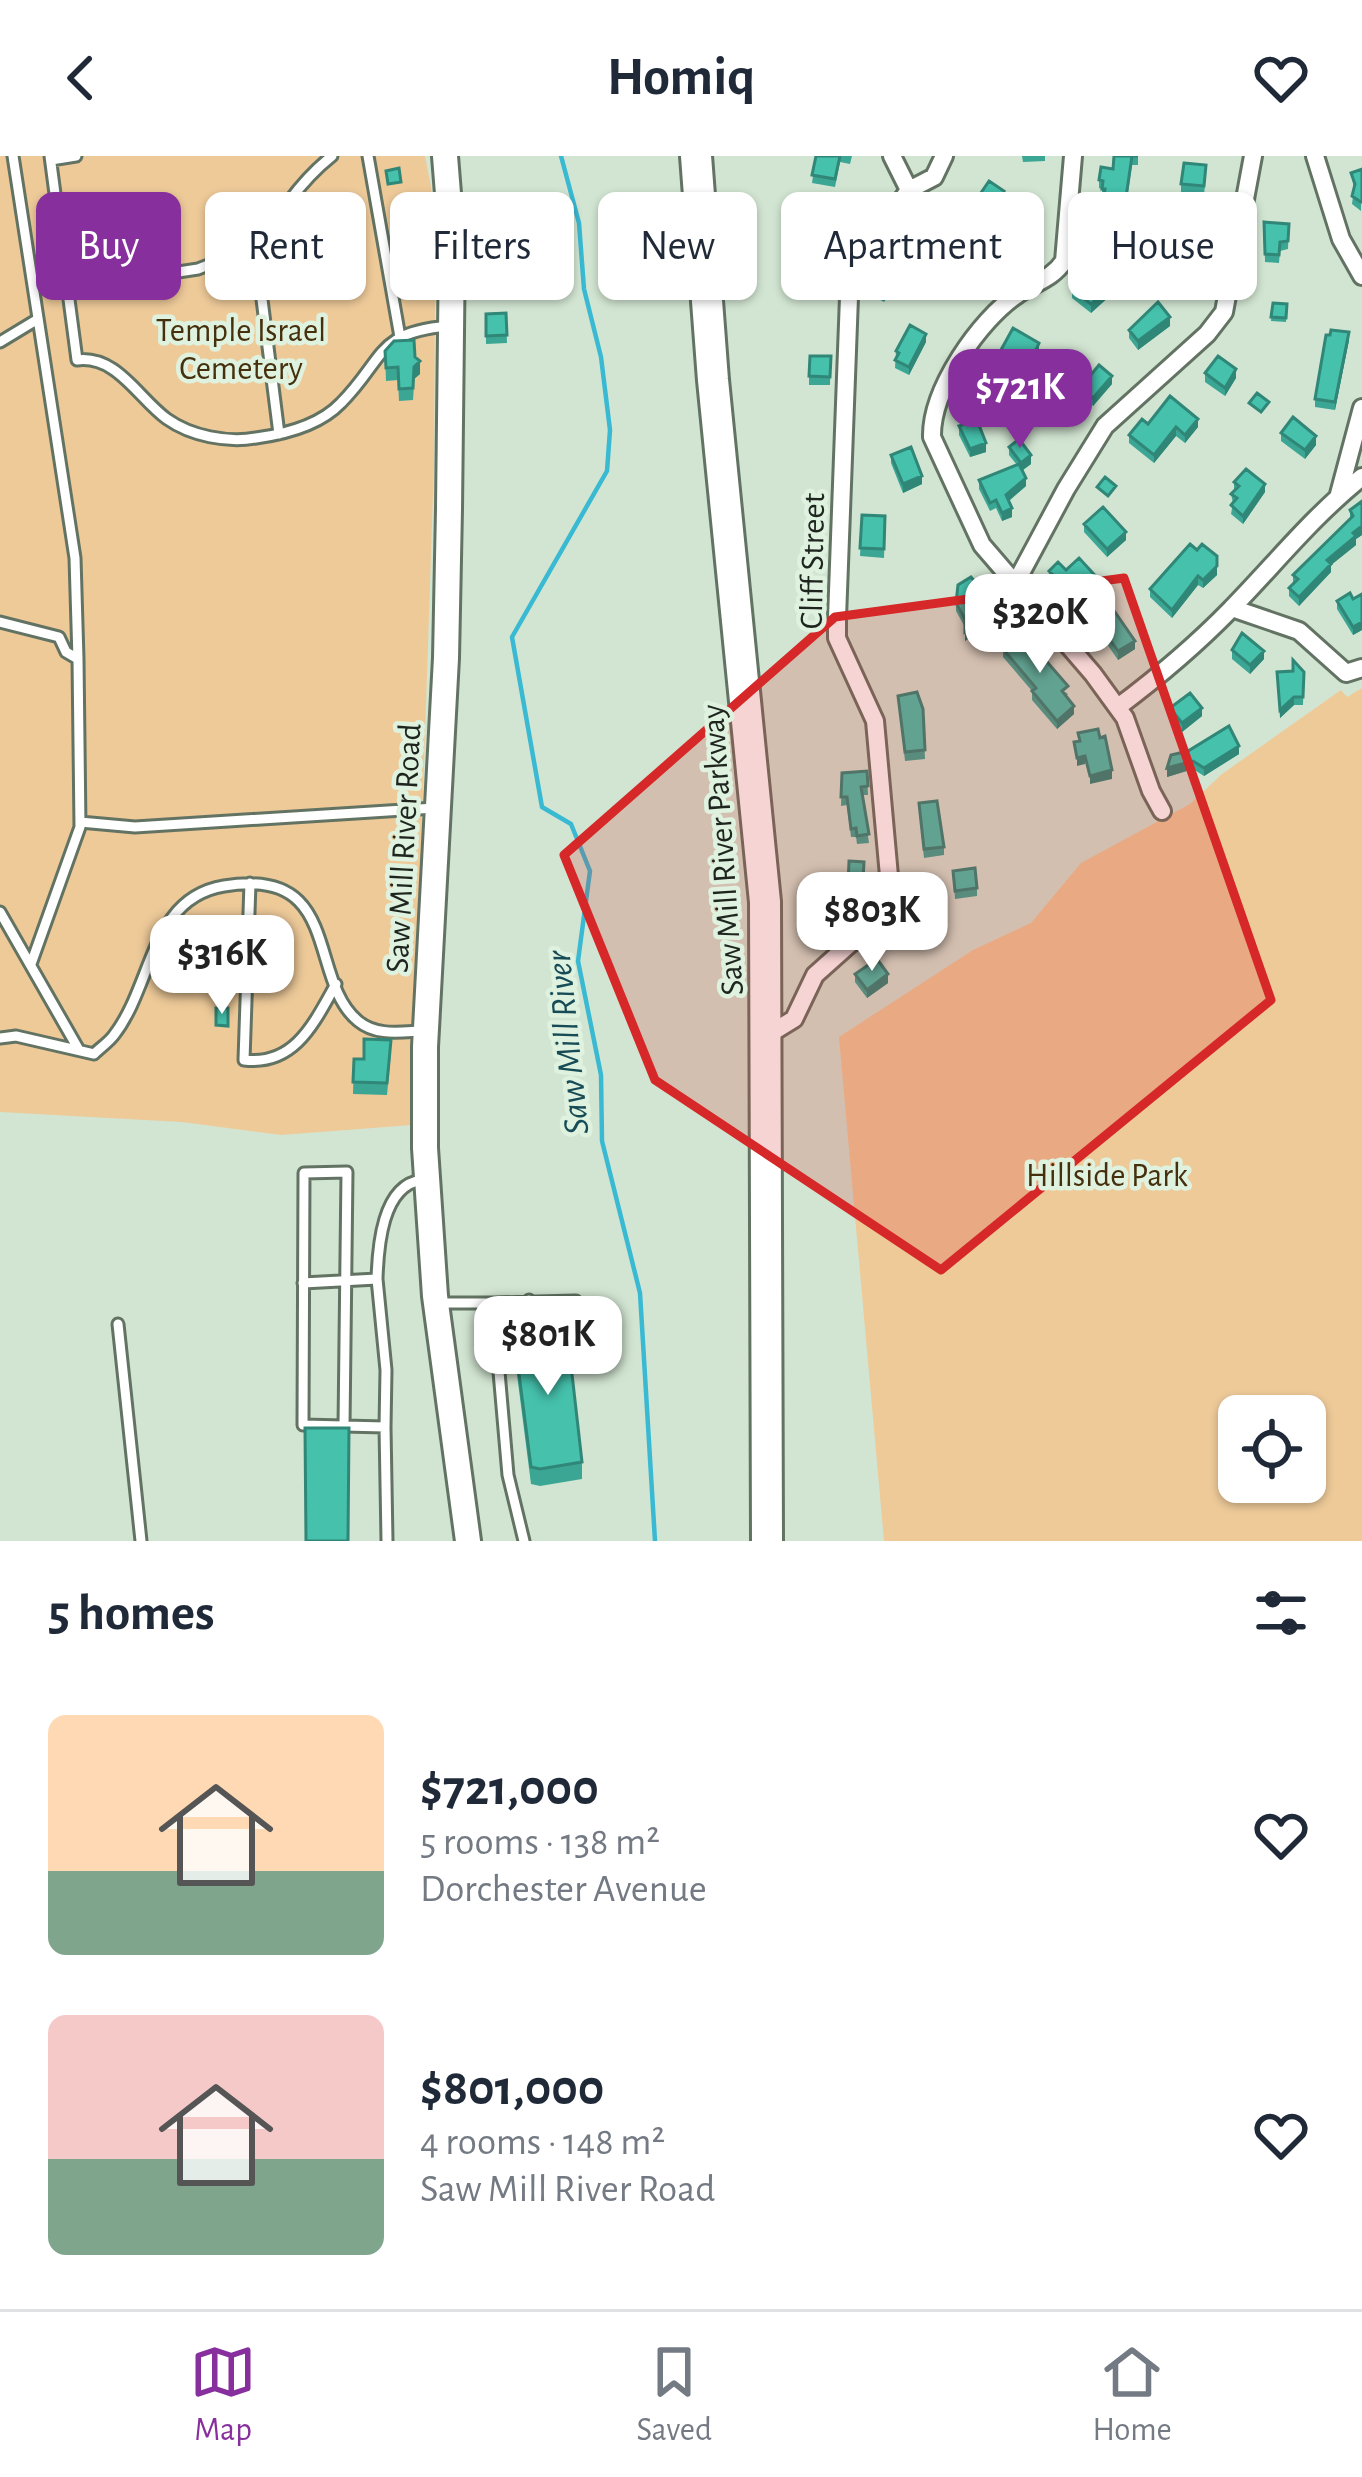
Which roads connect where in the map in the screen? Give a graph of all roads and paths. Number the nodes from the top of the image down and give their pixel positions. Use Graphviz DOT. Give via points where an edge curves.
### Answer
graph roads {
  1 [pos="13,156"];
  2 [pos="76,156"];
  3 [pos="332,156"];
  4 [pos="368,156"];
  5 [pos="445,156"];
  6 [pos="679,156"];
  7 [pos="696,156"];
  8 [pos="892,156"];
  9 [pos="944,156"];
  10 [pos="1073,156"];
  11 [pos="1252,156"];
  12 [pos="1316,156"];
  13 [pos="50,158"];
  14 [pos="909,190"];
  15 [pos="54,192"];
  16 [pos="296,192"];
  17 [pos="1362,276"];
  18 [pos="69,300"];
  19 [pos="262,300"];
  20 [pos="38,319"];
  21 [pos="449,326"];
  22 [pos="400,337"];
  23 [pos="0,342"];
  24 [pos="1362,408"];
  25 [pos="279,434"];
  26 [pos="1362,477"];
  27 [pos="1339,496"];
  28 [pos="1015,584"];
  29 [pos="1232,608"];
  30 [pos="0,622"];
  31 [pos="79,659"];
  32 [pos="1354,670"];
  33 [pos="1118,707"];
  34 [pos="435,808"];
  35 [pos="1162,811"];
  36 [pos="80,822"];
  37 [pos="250,883"];
  38 [pos="0,912"];
  39 [pos="31,964"];
  40 [pos="336,984"];
  41 [pos="426,1031"];
  42 [pos="768,1035"];
  43 [pos="0,1038"];
  44 [pos="79,1050"];
  45 [pos="427,1179"];
  46 [pos="377,1280"];
  47 [pos="346,1282"];
  48 [pos="304,1283"];
  49 [pos="529,1300"];
  50 [pos="436,1303"];
  51 [pos="493,1303"];
  52 [pos="118,1324"];
  53 [pos="583,1332"];
  54 [pos="543,1340"];
  55 [pos="344,1426"];
  56 [pos="386,1426"];
  57 [pos="141,1541"];
  58 [pos="387,1541"];
  59 [pos="468,1541"];
  60 [pos="524,1541"];
  61 [pos="749,1541"];
  62 [pos="766,1541"];
  1 -- 20 [label="lane"];
  2 -- 13 [label="lane"];
  3 -- 16 [label="lane"];
  4 -- 22 [label="lane"];
  5 -- 21 [label="main road, Saw Mill River Road"];
  6 -- 61 [label="highway, Saw Mill River Parkway" via="748,922"];
  7 -- 42 [label="highway, Saw Mill River Parkway" via="758,798"];
  8 -- 14 [label="street"];
  9 -- 14 [label="street, Cliff Street" via="934,177"];
  10 -- 28 [label="street" via="1064,261 1001,308 950,370 932,418 938,452 972,526"];
  11 -- 28 [label="street" via="1224,312 1105,426"];
  12 -- 17 [label="street" via="1341,239"];
  13 -- 15 [label="lane"];
  14 -- 42 [label="street, Cliff Street" via="866,250 849,297 837,618 837,638 875,721 890,887 880,916 815,975 794,1019"];
  18 -- 25 [label="lane" via="77,359 101,361 164,417 196,434"];
  19 -- 25 [label="lane"];
  20 -- 23 [label="lane"];
  20 -- 31 [label="lane" via="75,558"];
  21 -- 22 [label="lane"];
  21 -- 34 [label="main road, Saw Mill River Road" via="446,658"];
  22 -- 25 [label="lane" via="327,416"];
  24 -- 27 [label="street"];
  26 -- 27 [label="street"];
  27 -- 29 [label="street"];
  28 -- 33 [label="street"];
  29 -- 32 [label="street" via="1300,631"];
  29 -- 33 [label="street"];
  30 -- 31 [label="lane" via="58,637"];
  31 -- 36 [label="lane"];
  33 -- 35 [label="street"];
  34 -- 36 [label="lane" via="135,827"];
  34 -- 41 [label="main road, Saw Mill River Road"];
  36 -- 39 [label="lane"];
  37 -- 40 [label="lane" via="277,888 303,906 322,935"];
  37 -- 40 [label="lane" via="244,1060 290,1052"];
  37 -- 44 [label="lane" via="193,894 152,951 114,1035 94,1054"];
  38 -- 39 [label="lane"];
  39 -- 44 [label="lane"];
  40 -- 41 [label="lane" via="358,1021 383,1033"];
  41 -- 45 [label="main road, Saw Mill River Road"];
  42 -- 62 [label="highway, Saw Mill River Parkway"];
  43 -- 44 [label="lane"];
  45 -- 46 [label="lane" via="409,1181 389,1210"];
  45 -- 50 [label="main road, Saw Mill River Road"];
  46 -- 47 [label="lane"];
  46 -- 56 [label="lane"];
  47 -- 48 [label="lane"];
  47 -- 48 [label="lane" via="347,1172 304,1173"];
  47 -- 55 [label="lane"];
  48 -- 55 [label="lane" via="303,1425"];
  49 -- 51 [label="lane"];
  49 -- 53 [label="lane" via="576,1301"];
  49 -- 54 [label="lane"];
  50 -- 51 [label="lane"];
  50 -- 59 [label="main road, Saw Mill River Road"];
  51 -- 60 [label="lane" via="508,1475"];
  52 -- 57 [label="lane"];
  55 -- 56 [label="lane"];
  56 -- 58 [label="lane"];
}
